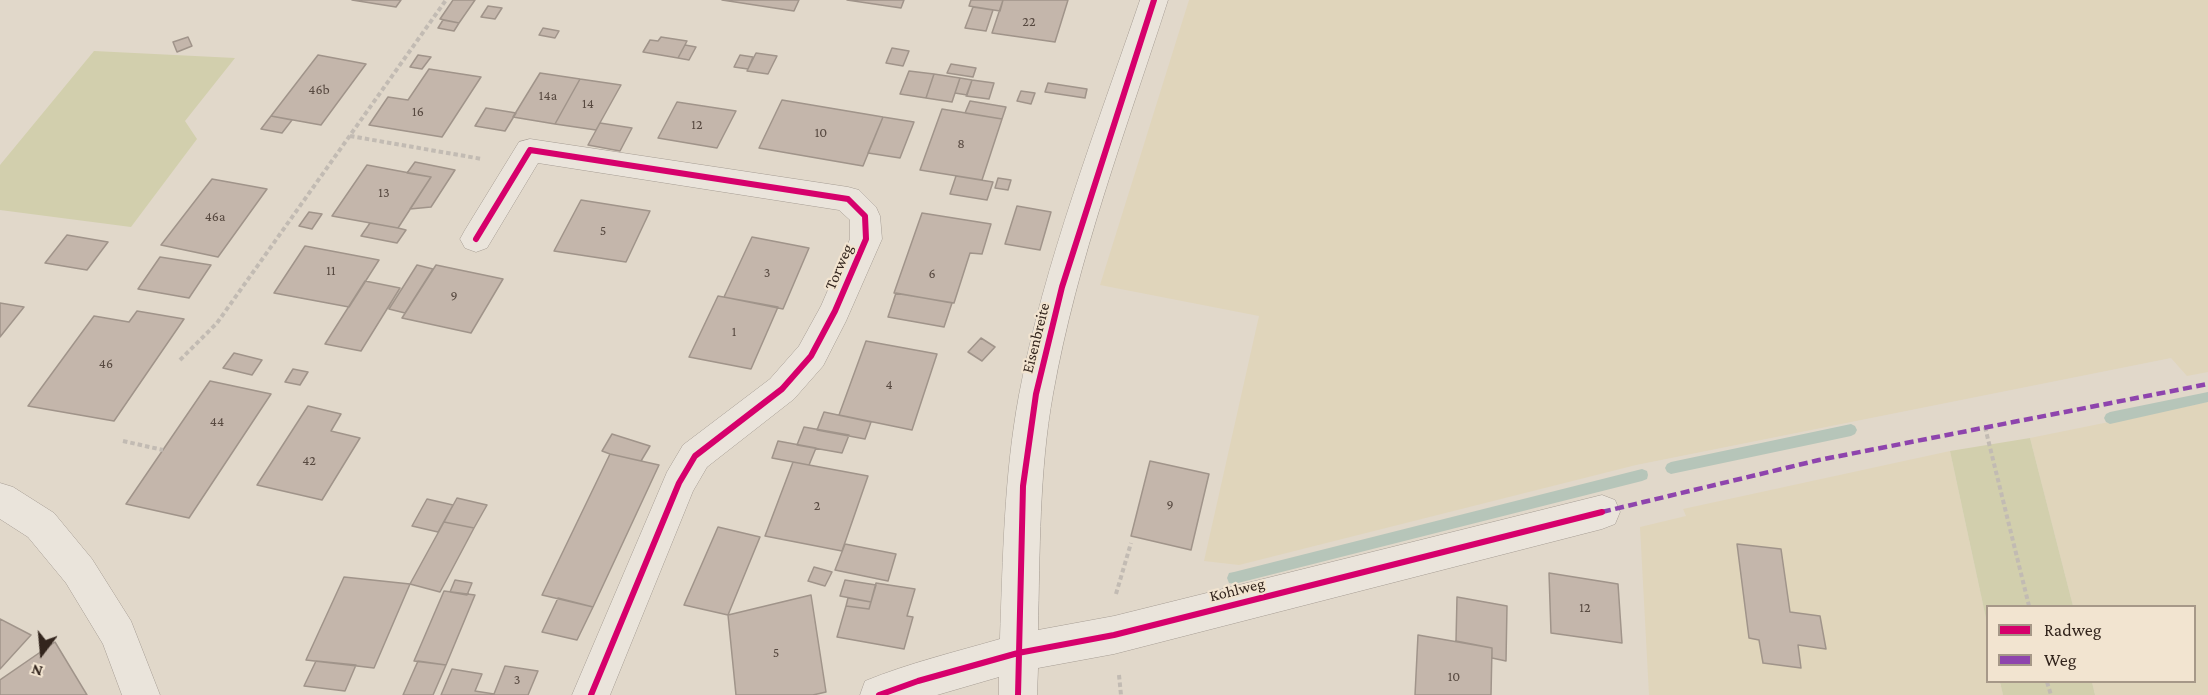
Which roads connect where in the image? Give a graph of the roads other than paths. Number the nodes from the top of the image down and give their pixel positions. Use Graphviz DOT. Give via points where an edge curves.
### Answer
graph roads {
  1 [pos="1154,0"];
  2 [pos="476,239"];
  3 [pos="0,499"];
  4 [pos="1602,512"];
  5 [pos="1018,653"];
  6 [pos="141,695"];
  7 [pos="591,695"];
  8 [pos="879,695"];
  9 [pos="1018,695"];
  1 -- 5 [label="street, Eisenbreite" via="1062,287 1036,394 1023,486"];
  2 -- 7 [label="street, Torweg" via="530,150 848,199 865,216 866,239 812,357 782,389 694,456 679,483"];
  3 -- 6 [label="street" via="42,525 79,570 118,634"];
  4 -- 5 [label="street, Kohlweg" via="1083,643"];
  5 -- 8 [label="street, Kohlweg"];
  5 -- 9 [label="street, Eisenbreite"];
}
